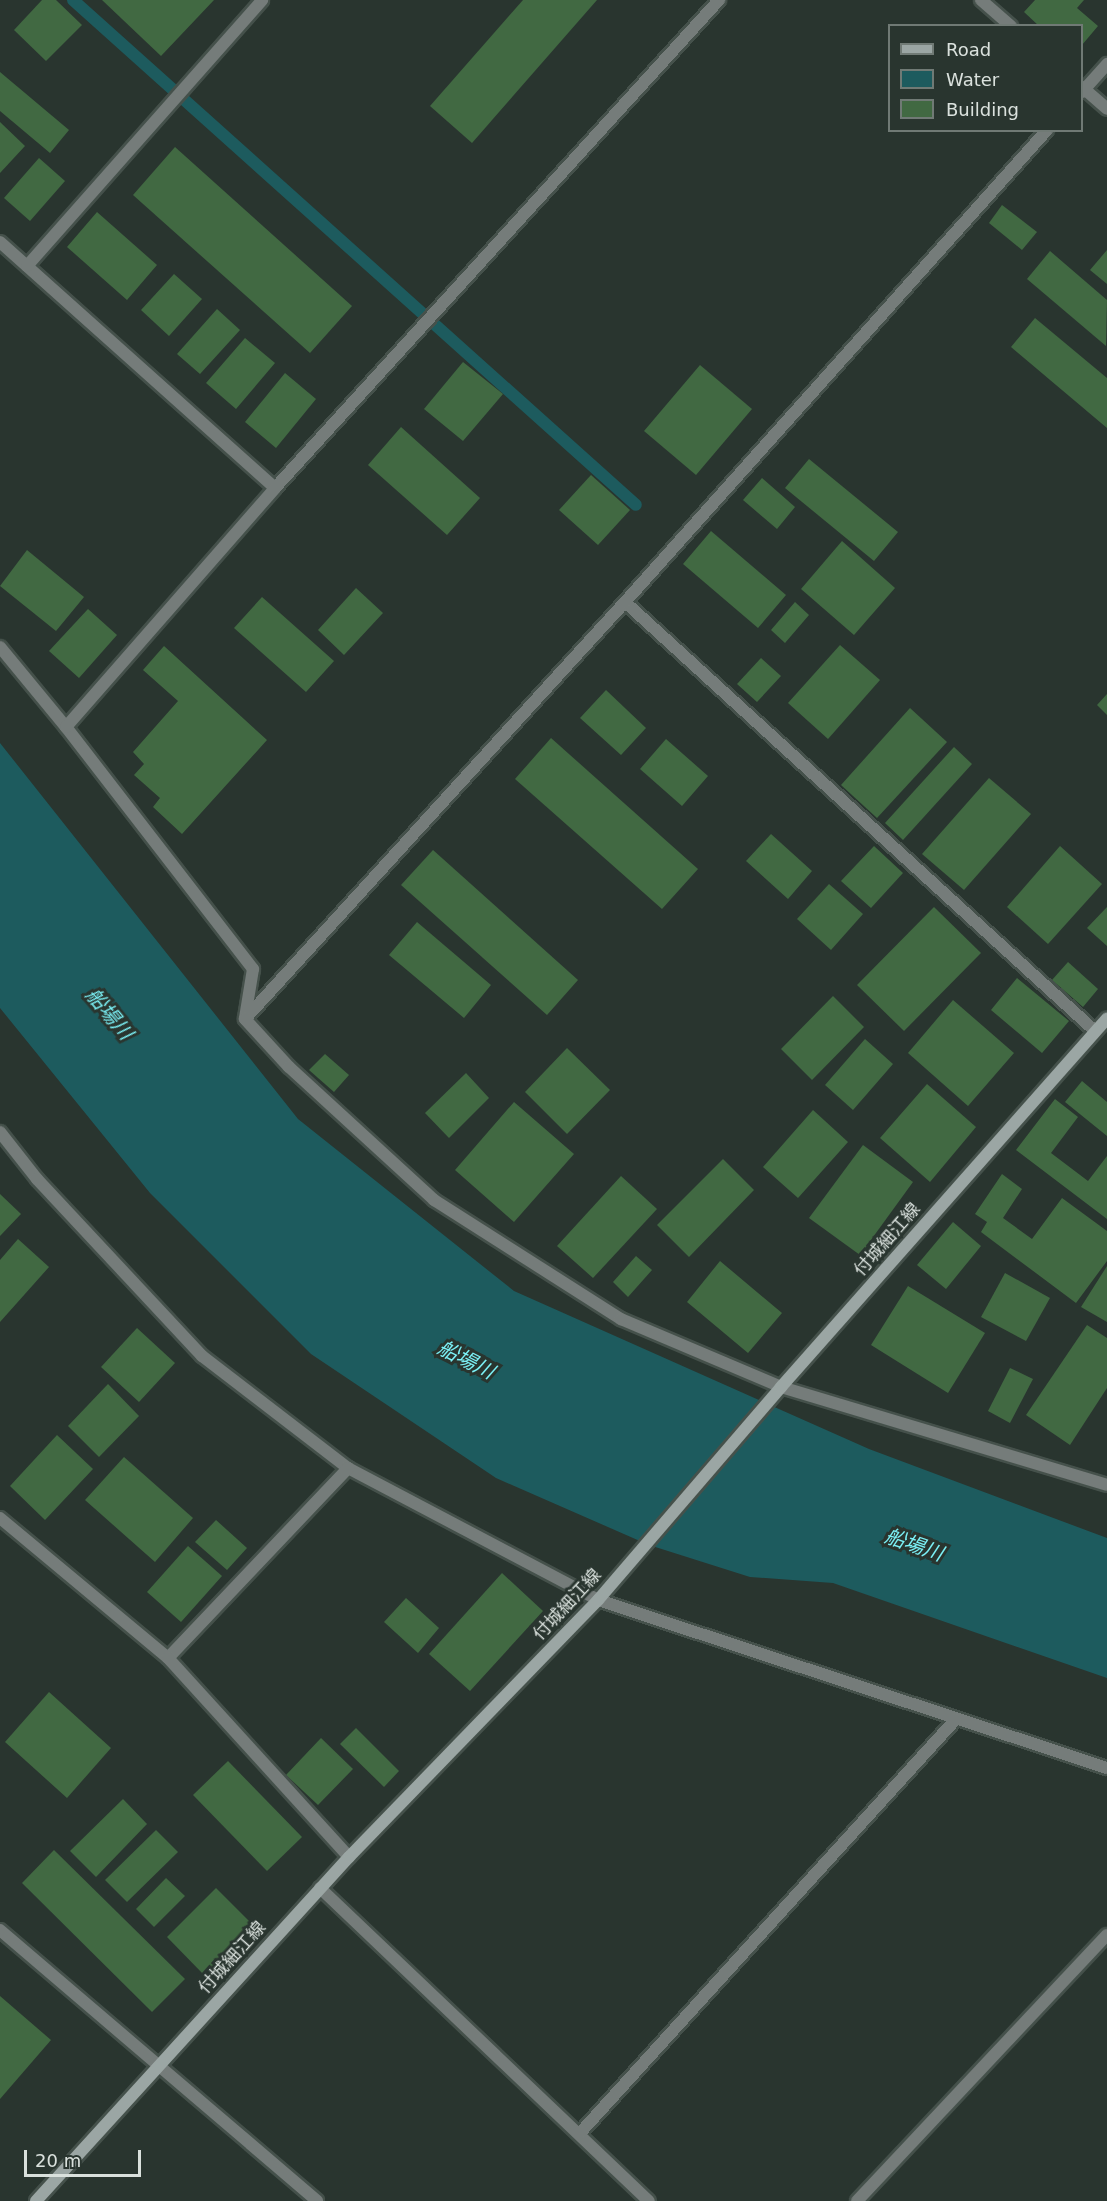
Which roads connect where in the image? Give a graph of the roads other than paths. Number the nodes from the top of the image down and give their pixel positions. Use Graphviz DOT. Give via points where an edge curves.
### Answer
graph roads {
  1 [pos="262,0"];
  2 [pos="719,0"];
  3 [pos="981,0"];
  4 [pos="1009,24"];
  5 [pos="1107,64"];
  6 [pos="1083,89"];
  7 [pos="1083,91"];
  8 [pos="1107,109"];
  9 [pos="1045,132"];
  10 [pos="0,242"];
  11 [pos="27,266"];
  12 [pos="275,488"];
  13 [pos="625,602"];
  14 [pos="0,647"];
  15 [pos="66,727"];
  16 [pos="1107,1018"];
  17 [pos="245,1019"];
  18 [pos="1095,1031"];
  19 [pos="0,1132"];
  20 [pos="781,1387"];
  21 [pos="348,1468"];
  22 [pos="1107,1485"];
  23 [pos="0,1518"];
  24 [pos="598,1600"];
  25 [pos="168,1658"];
  26 [pos="956,1719"];
  27 [pos="1107,1768"];
  28 [pos="349,1857"];
  29 [pos="320,1888"];
  30 [pos="0,1930"];
  31 [pos="1107,1935"];
  32 [pos="158,2066"];
  33 [pos="580,2133"];
  34 [pos="36,2201"];
  35 [pos="317,2201"];
  36 [pos="649,2201"];
  37 [pos="857,2201"];
  1 -- 11 [label="street"];
  2 -- 12 [label="street"];
  3 -- 4 [label="street"];
  5 -- 6 [label="street"];
  7 -- 8 [label="street"];
  9 -- 13 [label="street"];
  10 -- 11 [label="street"];
  11 -- 12 [label="street"];
  12 -- 15 [label="street"];
  13 -- 17 [label="street"];
  13 -- 18 [label="street"];
  14 -- 15 [label="street"];
  15 -- 17 [label="street" via="253,969"];
  16 -- 18 [label="main road, 付城細江線"];
  17 -- 20 [label="street" via="289,1067 434,1200 621,1319"];
  18 -- 20 [label="main road, 付城細江線"];
  19 -- 21 [label="street" via="37,1179 202,1356"];
  20 -- 22 [label="street"];
  20 -- 24 [label="main road, 付城細江線"];
  21 -- 24 [label="street"];
  21 -- 25 [label="street"];
  23 -- 25 [label="street"];
  24 -- 26 [label="street"];
  24 -- 28 [label="main road, 付城細江線"];
  25 -- 28 [label="street"];
  26 -- 27 [label="street"];
  26 -- 33 [label="street"];
  28 -- 29 [label="main road, 付城細江線"];
  29 -- 32 [label="main road, 付城細江線"];
  29 -- 33 [label="street"];
  30 -- 32 [label="street"];
  31 -- 37 [label="street"];
  32 -- 34 [label="main road, 付城細江線"];
  32 -- 35 [label="street"];
  33 -- 36 [label="street"];
}
